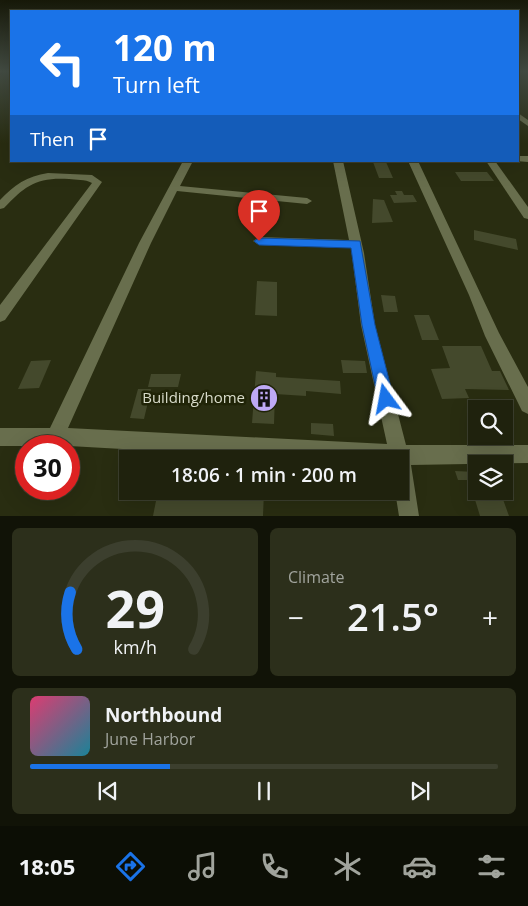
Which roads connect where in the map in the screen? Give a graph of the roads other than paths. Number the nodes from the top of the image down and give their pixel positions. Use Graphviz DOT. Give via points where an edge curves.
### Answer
graph roads {
  1 [pos="519,115"];
  2 [pos="528,124"];
  3 [pos="187,162"];
  4 [pos="338,162"];
  5 [pos="413,162"];
  6 [pos="491,162"];
  7 [pos="174,188"];
  8 [pos="307,200"];
  9 [pos="0,206"];
  10 [pos="528,215"];
  11 [pos="259,241"];
  12 [pos="356,244"];
  13 [pos="0,316"];
  14 [pos="528,405"];
  15 [pos="56,435"];
  16 [pos="0,436"];
  17 [pos="15,436"];
  18 [pos="80,439"];
  19 [pos="269,450"];
  20 [pos="398,450"];
  21 [pos="528,454"];
  22 [pos="409,458"];
  23 [pos="407,500"];
  24 [pos="409,516"];
  1 -- 2 [label="street"];
  3 -- 7 [label="street"];
  4 -- 12 [label="street"];
  5 -- 14 [label="street" via="492,336"];
  6 -- 10 [label="street"];
  7 -- 8 [label="street"];
  7 -- 15 [label="street"];
  9 -- 13 [label="street" via="22,184 37,178 92,178 97,182"];
  11 -- 12 [label="street"];
  12 -- 20 [label="street" via="368,325"];
  16 -- 17 [label="street"];
  18 -- 19 [label="street"];
  21 -- 22 [label="street"];
  23 -- 24 [label="street"];
}
